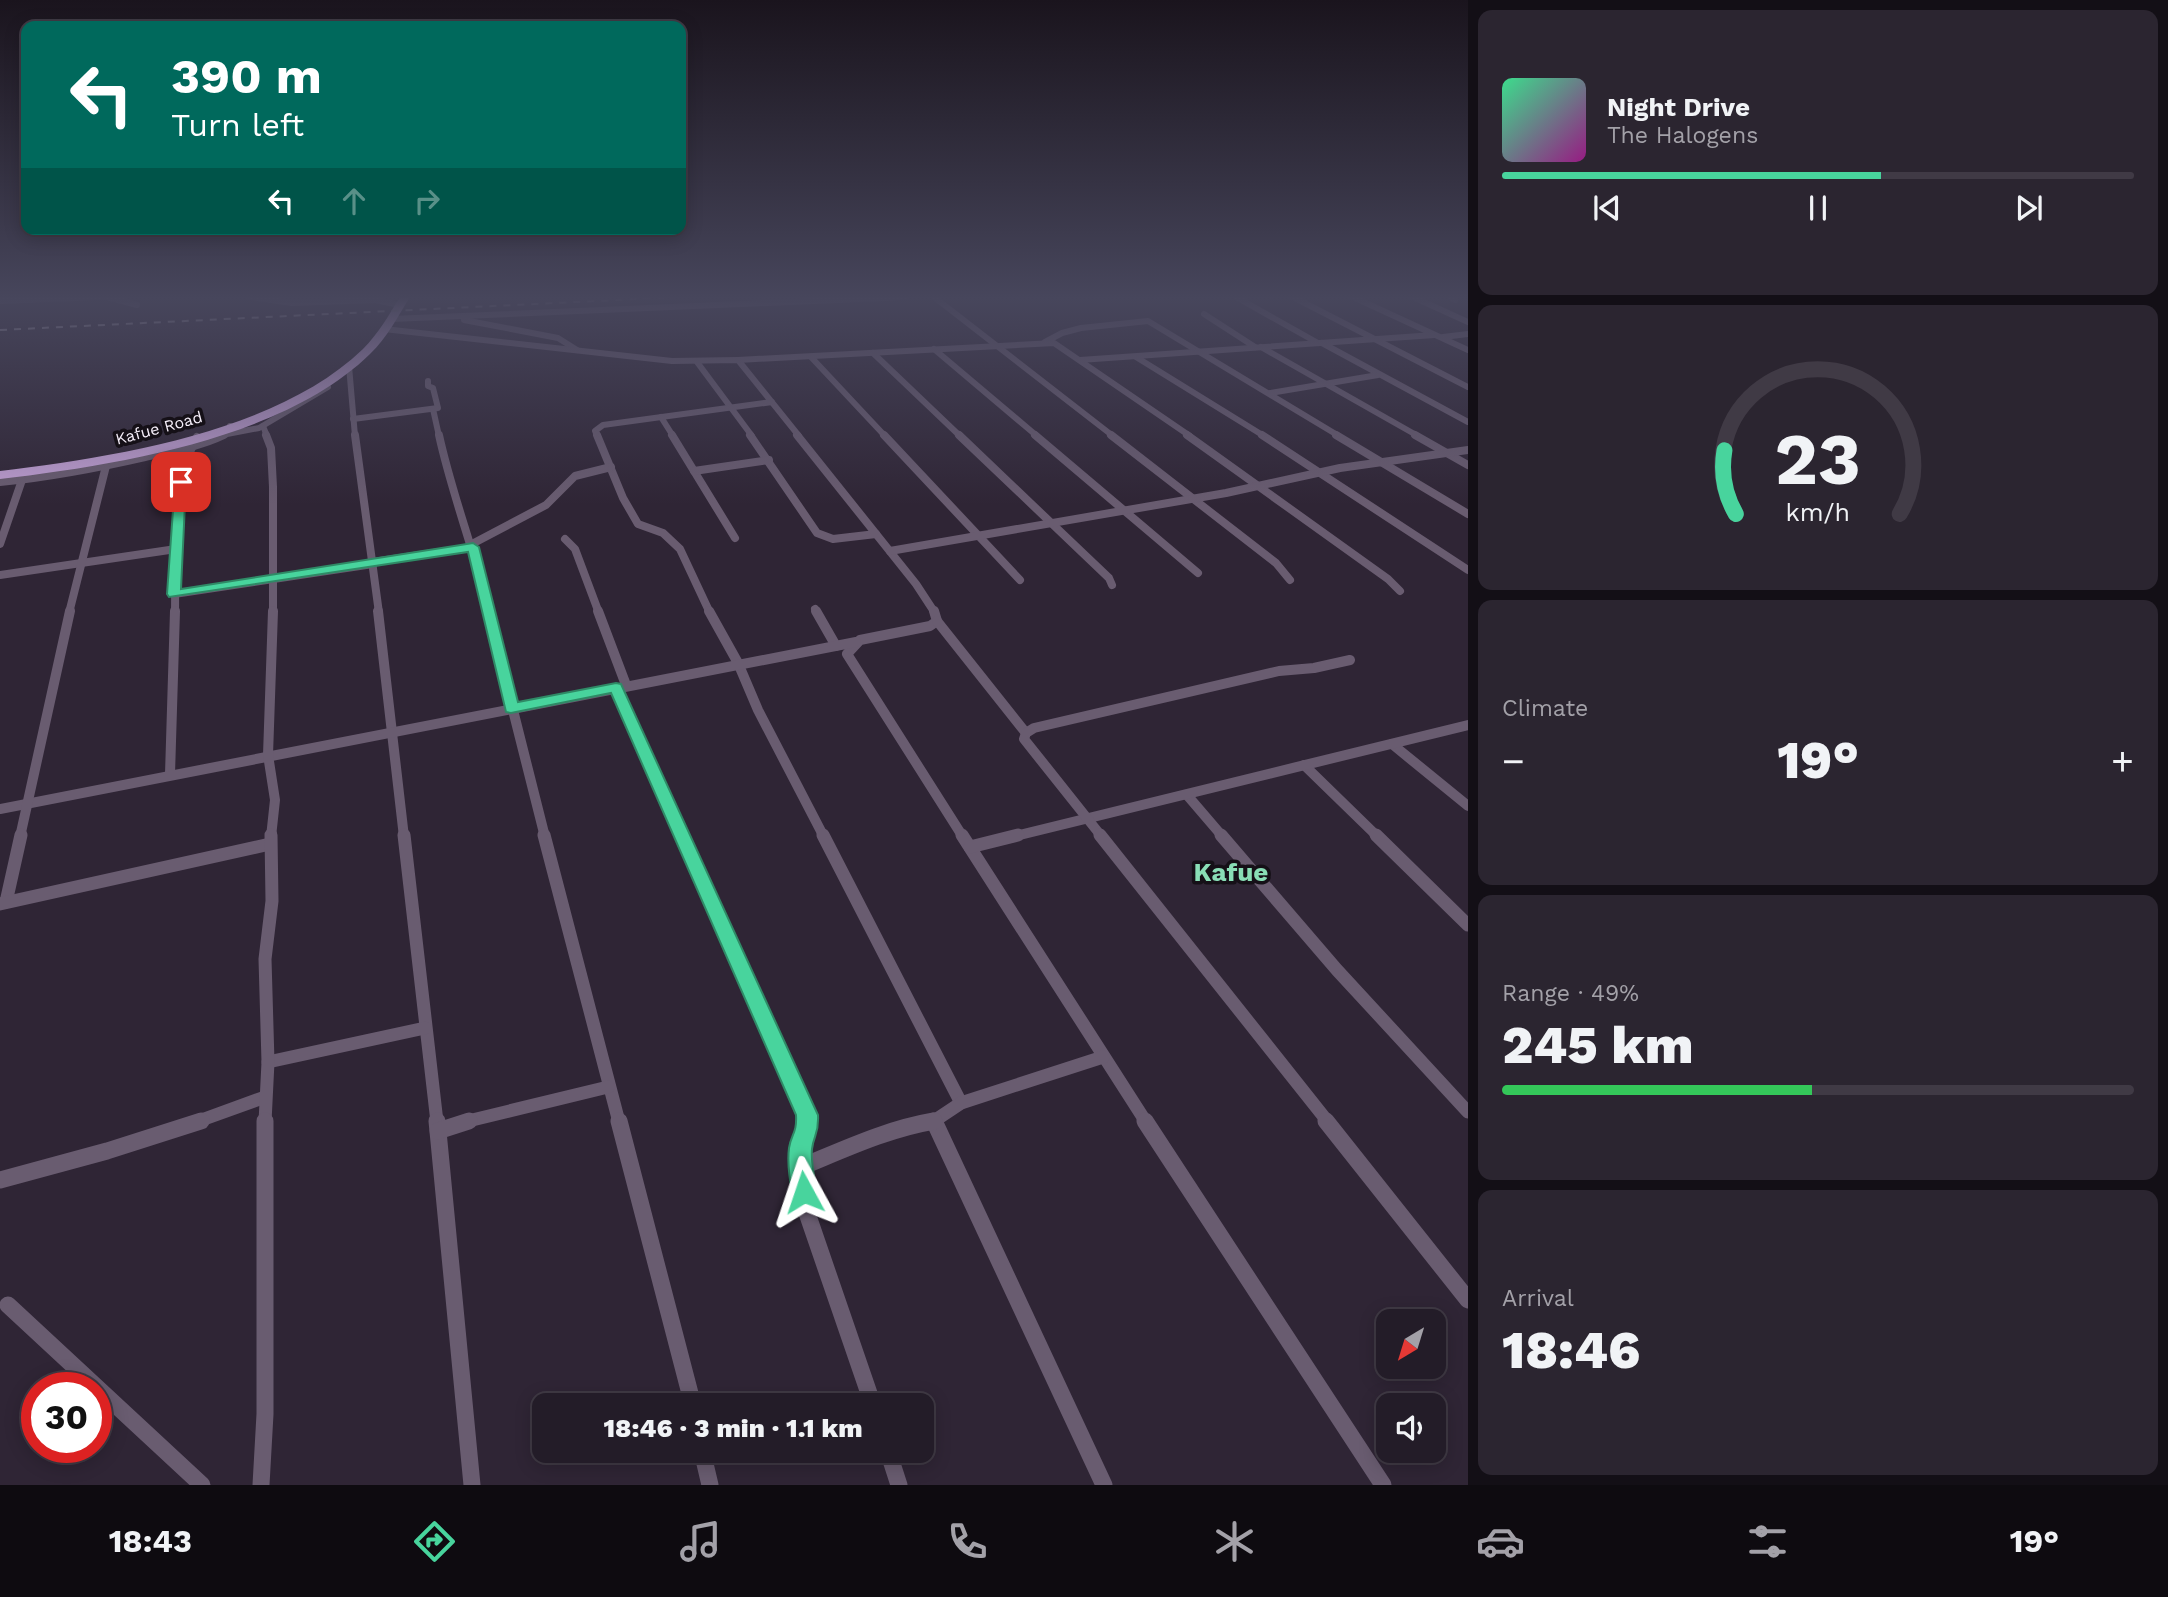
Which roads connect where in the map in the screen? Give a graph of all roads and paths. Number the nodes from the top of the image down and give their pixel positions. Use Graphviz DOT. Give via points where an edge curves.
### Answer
graph roads {
  1 [pos="349,366"];
  2 [pos="699,366"];
  3 [pos="743,366"];
  4 [pos="820,366"];
  5 [pos="887,366"];
  6 [pos="954,366"];
  7 [pos="1022,366"];
  8 [pos="1089,366"];
  9 [pos="1153,366"];
  10 [pos="1224,366"];
  11 [pos="1294,366"];
  12 [pos="1362,366"];
  13 [pos="1427,366"];
  14 [pos="1378,375"];
  15 [pos="428,381"];
  16 [pos="1326,383"];
  17 [pos="325,386"];
  18 [pos="1468,387"];
  19 [pos="350,392"];
  20 [pos="1270,393"];
  21 [pos="772,402"];
  22 [pos="730,407"];
  23 [pos="433,409"];
  24 [pos="661,417"];
  25 [pos="353,419"];
  26 [pos="1468,422"];
  27 [pos="262,426"];
  28 [pos="228,430"];
  29 [pos="195,441"];
  30 [pos="1468,450"];
  31 [pos="1447,454"];
  32 [pos="769,460"];
  33 [pos="1385,462"];
  34 [pos="1468,465"];
  35 [pos="106,466"];
  36 [pos="611,467"];
  37 [pos="694,471"];
  38 [pos="1322,472"];
  39 [pos="0,475"];
  40 [pos="22,480"];
  41 [pos="0,482"];
  42 [pos="1259,485"];
  43 [pos="1191,498"];
  44 [pos="1122,509"];
  45 [pos="1468,514"];
  46 [pos="1052,522"];
  47 [pos="876,534"];
  48 [pos="976,534"];
  49 [pos="735,538"];
  50 [pos="565,539"];
  51 [pos="0,544"];
  52 [pos="472,545"];
  53 [pos="176,549"];
  54 [pos="890,551"];
  55 [pos="373,563"];
  56 [pos="80,564"];
  57 [pos="1468,570"];
  58 [pos="1198,573"];
  59 [pos="0,575"];
  60 [pos="274,579"];
  61 [pos="1020,580"];
  62 [pos="1290,580"];
  63 [pos="1112,585"];
  64 [pos="1400,591"];
  65 [pos="174,594"];
  66 [pos="815,609"];
  67 [pos="937,621"];
  68 [pos="856,642"];
  69 [pos="836,646"];
  70 [pos="1350,660"];
  71 [pos="738,663"];
  72 [pos="621,687"];
  73 [pos="511,708"];
  74 [pos="1468,725"];
  75 [pos="391,732"];
  76 [pos="1026,733"];
  77 [pos="1392,744"];
  78 [pos="268,755"];
  79 [pos="1304,765"];
  80 [pos="170,774"];
  81 [pos="1187,795"];
  82 [pos="26,804"];
  83 [pos="1468,806"];
  84 [pos="0,809"];
  85 [pos="1088,818"];
  86 [pos="270,844"];
  87 [pos="970,846"];
  88 [pos="3,903"];
  89 [pos="1468,925"];
  90 [pos="425,1028"];
  91 [pos="1103,1057"];
  92 [pos="268,1062"];
  93 [pos="608,1087"];
  94 [pos="265,1097"];
  95 [pos="961,1103"];
  96 [pos="1468,1112"];
  97 [pos="933,1121"];
  98 [pos="438,1131"];
  99 [pos="802,1167"];
  100 [pos="0,1180"];
  101 [pos="1468,1300"];
  102 [pos="8,1305"];
  103 [pos="690,1393"];
  104 [pos="869,1393"];
  105 [pos="704,1463"];
  106 [pos="892,1463"];
  107 [pos="202,1485"];
  108 [pos="261,1485"];
  109 [pos="472,1485"];
  110 [pos="709,1485"];
  111 [pos="899,1485"];
  112 [pos="1104,1485"];
  113 [pos="1383,1485"];
  1 -- 17 [label="highway, Kafue Road"];
  1 -- 19 [label="street"];
  2 -- 22 [label="street"];
  3 -- 21 [label="street"];
  4 -- 48 [label="street"];
  5 -- 46 [label="street"];
  6 -- 44 [label="street"];
  7 -- 43 [label="street"];
  8 -- 42 [label="street"];
  9 -- 38 [label="street"];
  10 -- 20 [label="street"];
  11 -- 16 [label="street"];
  12 -- 14 [label="street"];
  13 -- 18 [label="street"];
  14 -- 16 [label="street"];
  14 -- 26 [label="street"];
  15 -- 23 [label="street" via="439,405"];
  16 -- 20 [label="street"];
  16 -- 31 [label="street"];
  17 -- 19 [label="street"];
  17 -- 27 [label="street"];
  17 -- 28 [label="highway, Kafue Road"];
  19 -- 25 [label="street"];
  20 -- 33 [label="street"];
  21 -- 22 [label="street"];
  21 -- 47 [label="street"];
  22 -- 24 [label="street"];
  22 -- 32 [label="street"];
  23 -- 25 [label="street"];
  23 -- 52 [label="street"];
  24 -- 36 [label="street" via="596,428"];
  24 -- 37 [label="street"];
  25 -- 55 [label="street"];
  27 -- 28 [label="street"];
  27 -- 60 [label="street" via="271,448"];
  28 -- 29 [label="highway, Kafue Road"];
  29 -- 35 [label="street"];
  29 -- 39 [label="highway, Kafue Road"];
  29 -- 53 [label="street" via="179,489"];
  30 -- 31 [label="street"];
  31 -- 33 [label="street"];
  31 -- 34 [label="street"];
  32 -- 37 [label="street"];
  32 -- 47 [label="street" via="817,533 833,539"];
  33 -- 38 [label="street"];
  33 -- 45 [label="street"];
  35 -- 40 [label="street"];
  35 -- 56 [label="street"];
  36 -- 52 [label="street" via="575,477 546,505"];
  36 -- 71 [label="street" via="638,524 663,533 680,549"];
  37 -- 49 [label="street"];
  38 -- 42 [label="street"];
  38 -- 57 [label="street"];
  40 -- 41 [label="street"];
  40 -- 51 [label="street"];
  42 -- 43 [label="street"];
  42 -- 64 [label="street"];
  43 -- 44 [label="street"];
  43 -- 62 [label="street" via="1276,563"];
  44 -- 46 [label="street"];
  44 -- 58 [label="street"];
  46 -- 48 [label="street"];
  46 -- 63 [label="street"];
  47 -- 54 [label="street"];
  48 -- 54 [label="street"];
  48 -- 61 [label="street"];
  50 -- 72 [label="street" via="575,549"];
  52 -- 55 [label="street"];
  52 -- 73 [label="street"];
  53 -- 56 [label="street"];
  53 -- 65 [label="street"];
  54 -- 67 [label="street" via="929,602"];
  55 -- 60 [label="street"];
  55 -- 75 [label="street"];
  56 -- 59 [label="street"];
  56 -- 82 [label="street"];
  60 -- 65 [label="street"];
  60 -- 78 [label="street"];
  65 -- 80 [label="street"];
  66 -- 69 [label="street"];
  67 -- 68 [label="street"];
  67 -- 76 [label="street"];
  68 -- 69 [label="street"];
  68 -- 87 [label="street" via="847,654"];
  69 -- 71 [label="street"];
  70 -- 76 [label="street" via="1223,683"];
  71 -- 72 [label="street"];
  71 -- 95 [label="street"];
  72 -- 73 [label="street"];
  72 -- 99 [label="street" via="807,1115"];
  73 -- 75 [label="street"];
  73 -- 93 [label="street"];
  74 -- 77 [label="street"];
  75 -- 78 [label="street"];
  75 -- 90 [label="street"];
  76 -- 85 [label="street" via="1024,739"];
  77 -- 79 [label="street"];
  77 -- 83 [label="street"];
  78 -- 80 [label="street"];
  78 -- 86 [label="street" via="275,800"];
  79 -- 81 [label="street"];
  79 -- 89 [label="street"];
  80 -- 82 [label="street"];
  81 -- 85 [label="street"];
  81 -- 96 [label="street" via="1337,970"];
  82 -- 84 [label="street"];
  82 -- 88 [label="street"];
  85 -- 87 [label="street"];
  85 -- 101 [label="street"];
  86 -- 88 [label="street"];
  86 -- 92 [label="street" via="273,883 265,959"];
  87 -- 91 [label="street"];
  90 -- 92 [label="street"];
  90 -- 98 [label="street"];
  91 -- 95 [label="street"];
  91 -- 113 [label="street"];
  92 -- 94 [label="street"];
  93 -- 98 [label="street"];
  93 -- 103 [label="street"];
  94 -- 100 [label="street" via="169,1132"];
  94 -- 108 [label="street"];
  95 -- 97 [label="street"];
  97 -- 99 [label="street" via="870,1138"];
  97 -- 112 [label="street"];
  98 -- 109 [label="street"];
  99 -- 104 [label="street" via="807,1213"];
  102 -- 107 [label="street"];
  105 -- 110 [label="street"];
  106 -- 111 [label="street"];
}
